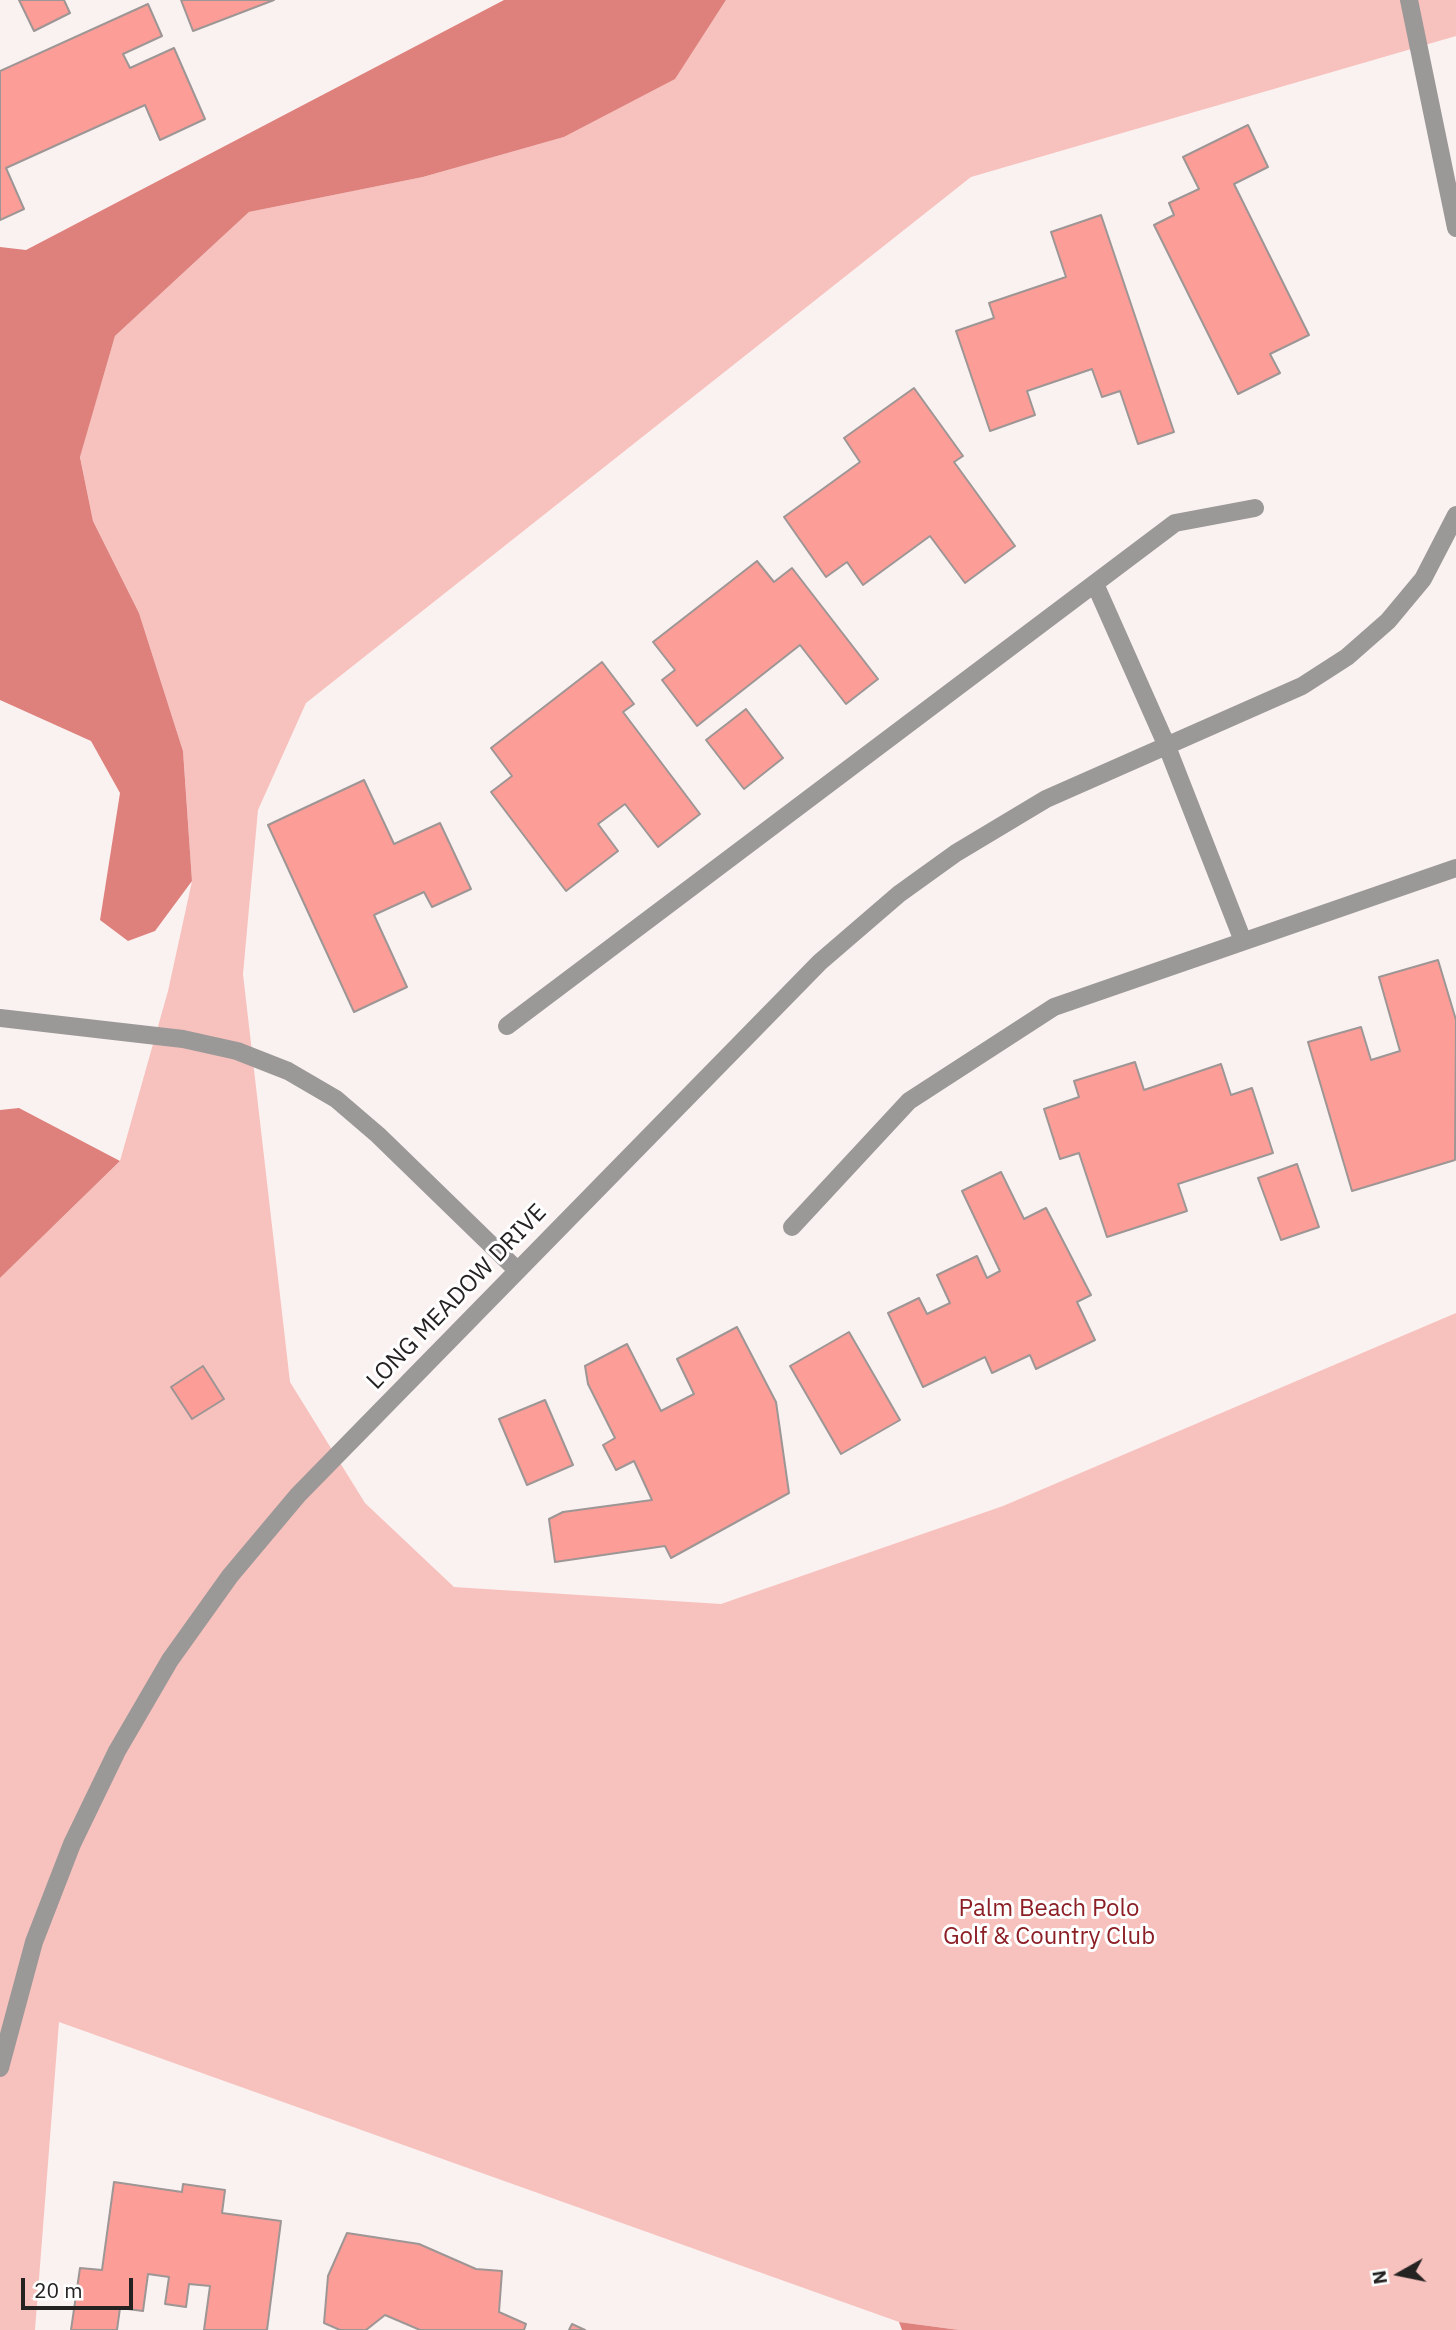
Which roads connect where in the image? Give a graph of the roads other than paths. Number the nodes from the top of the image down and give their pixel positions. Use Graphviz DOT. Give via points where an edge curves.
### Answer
graph roads {
  1 [pos="1409,0"];
  2 [pos="1456,228"];
  3 [pos="1255,508"];
  4 [pos="1456,515"];
  5 [pos="1095,584"];
  6 [pos="1166,744"];
  7 [pos="1456,868"];
  8 [pos="1243,941"];
  9 [pos="0,1018"];
  10 [pos="507,1027"];
  11 [pos="792,1227"];
  12 [pos="517,1270"];
  13 [pos="0,2068"];
  1 -- 2 [label="street"];
  3 -- 5 [label="street" via="1175,523"];
  4 -- 6 [label="street, LONG MEADOW DRIVE" via="1423,579 1388,621 1348,657 1302,686"];
  5 -- 6 [label="street"];
  5 -- 10 [label="street"];
  6 -- 8 [label="street"];
  6 -- 12 [label="street, LONG MEADOW DRIVE" via="1046,799 899,894 820,962"];
  7 -- 8 [label="street"];
  8 -- 11 [label="street" via="1054,1006 909,1101"];
  9 -- 12 [label="street" via="183,1039 237,1051 288,1071 336,1099 378,1135"];
  12 -- 13 [label="street, LONG MEADOW DRIVE" via="298,1495 230,1576 170,1660 117,1751 72,1844 34,1942"];
}
